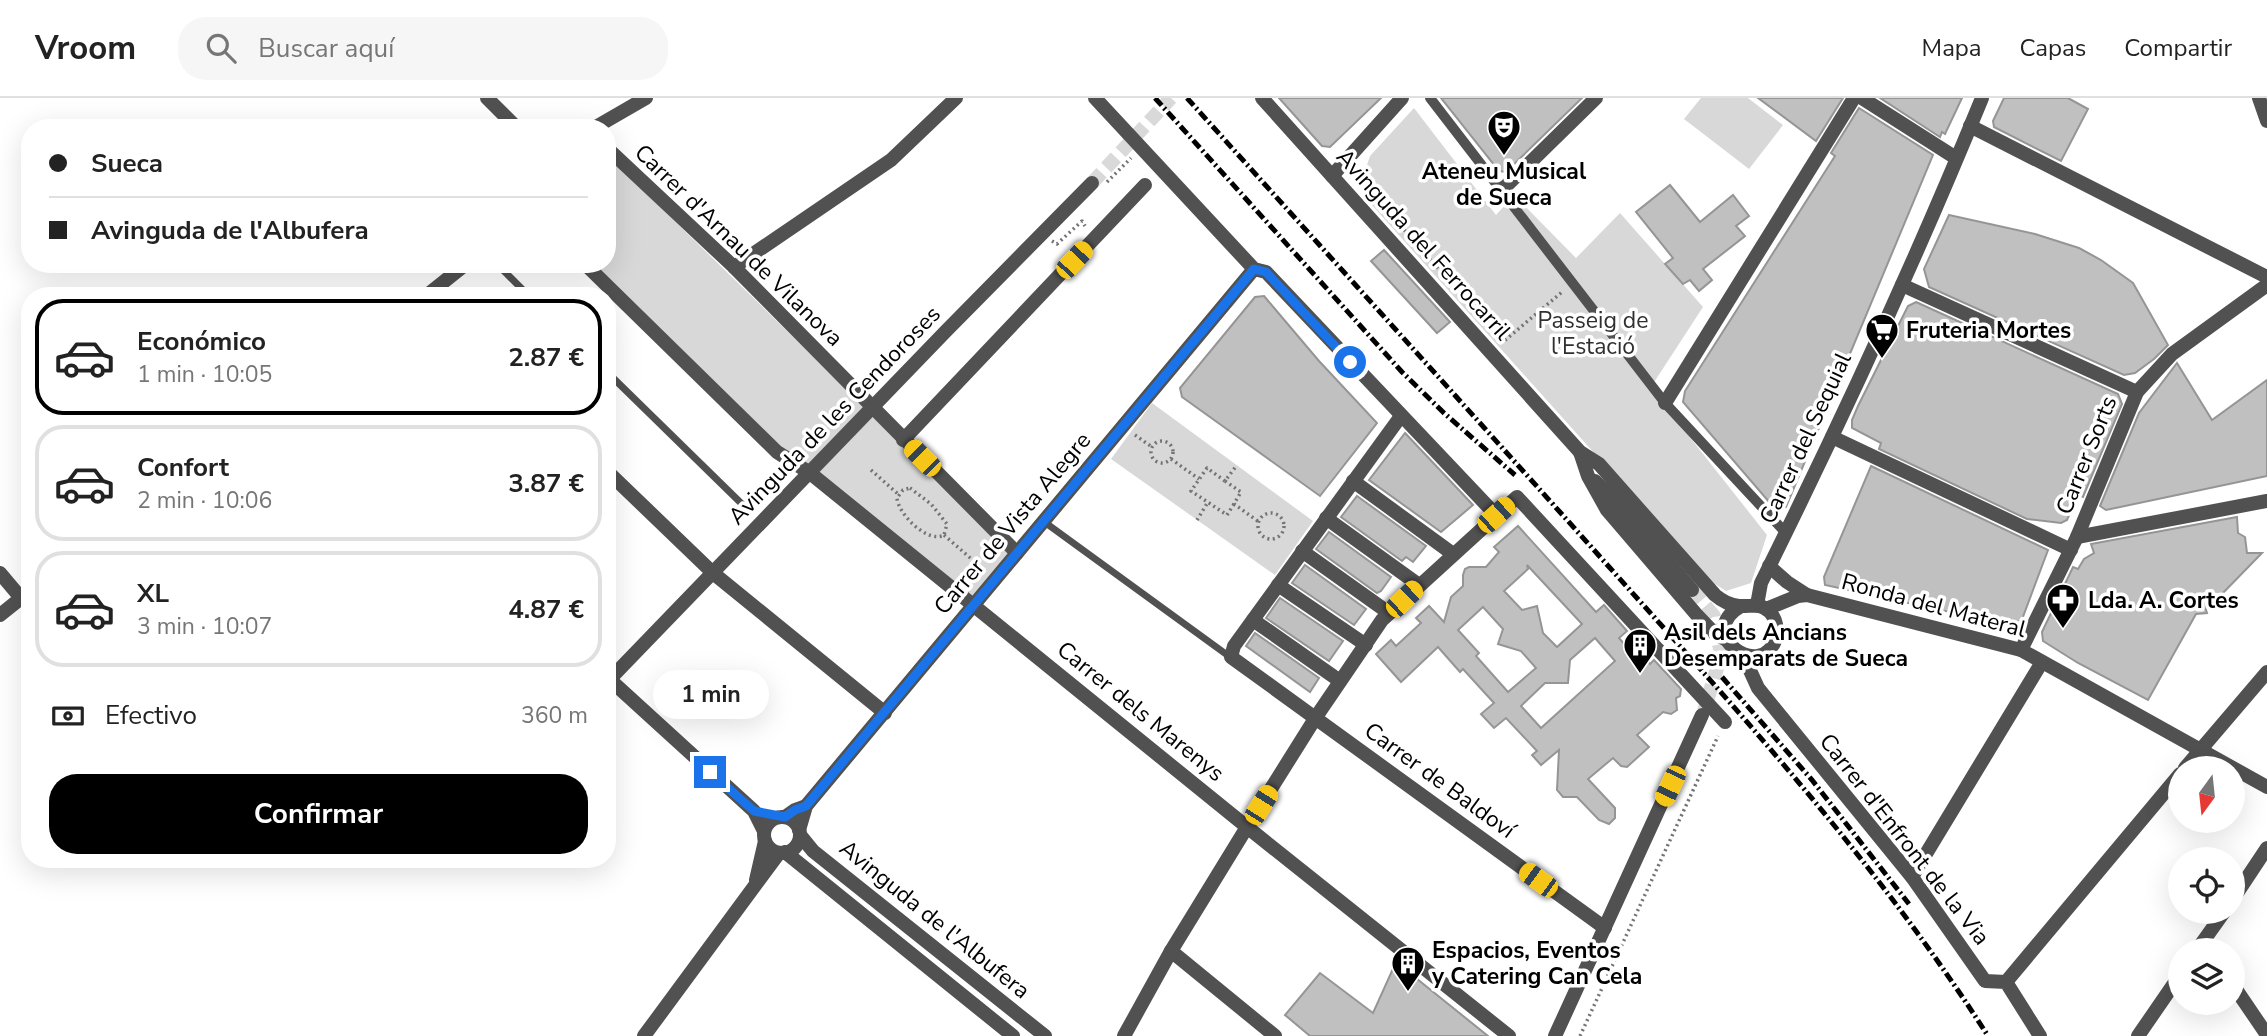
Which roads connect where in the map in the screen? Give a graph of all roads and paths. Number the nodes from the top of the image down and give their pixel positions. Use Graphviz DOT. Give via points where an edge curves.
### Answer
graph roads {
  1 [pos="487,98"];
  2 [pos="646,98"];
  3 [pos="956,98"];
  4 [pos="1095,98"];
  5 [pos="1262,98"];
  6 [pos="1402,98"];
  7 [pos="1430,98"];
  8 [pos="1597,98"];
  9 [pos="1854,98"];
  10 [pos="1862,98"];
  11 [pos="1982,98"];
  12 [pos="2259,98"];
  13 [pos="508,119"];
  14 [pos="610,119"];
  15 [pos="2267,121"];
  16 [pos="1970,126"];
  17 [pos="616,156"];
  18 [pos="1956,158"];
  19 [pos="1344,163"];
  20 [pos="1332,176"];
  21 [pos="1092,183"];
  22 [pos="1145,185"];
  23 [pos="1502,190"];
  24 [pos="734,267"];
  25 [pos="1254,269"];
  26 [pos="455,273"];
  27 [pos="506,273"];
  28 [pos="594,273"];
  29 [pos="2267,277"];
  30 [pos="1573,282"];
  31 [pos="1902,285"];
  32 [pos="2267,285"];
  33 [pos="437,287"];
  34 [pos="520,287"];
  35 [pos="608,287"];
  36 [pos="1457,290"];
  37 [pos="616,294"];
  38 [pos="1493,331"];
  39 [pos="616,381"];
  40 [pos="2137,392"];
  41 [pos="1665,403"];
  42 [pos="872,408"];
  43 [pos="1401,416"];
  44 [pos="1135,435"];
  45 [pos="1832,438"];
  46 [pos="903,440"];
  47 [pos="1152,447"];
  48 [pos="1580,452"];
  49 [pos="1171,459"];
  50 [pos="1237,465"];
  51 [pos="871,470"];
  52 [pos="810,473"];
  53 [pos="1588,476"];
  54 [pos="1199,479"];
  55 [pos="616,480"];
  56 [pos="1225,481"];
  57 [pos="1353,481"];
  58 [pos="899,494"];
  59 [pos="2267,501"];
  60 [pos="1208,502"];
  61 [pos="1234,504"];
  62 [pos="744,506"];
  63 [pos="1496,515"];
  64 [pos="1326,518"];
  65 [pos="1197,520"];
  66 [pos="1043,521"];
  67 [pos="1259,522"];
  68 [pos="1785,532"];
  69 [pos="944,535"];
  70 [pos="1280,536"];
  71 [pos="1286,540"];
  72 [pos="2074,543"];
  73 [pos="1302,551"];
  74 [pos="1017,553"];
  75 [pos="1452,554"];
  76 [pos="1769,566"];
  77 [pos="985,571"];
  78 [pos="0,573"];
  79 [pos="713,573"];
  80 [pos="1278,585"];
  81 [pos="1419,585"];
  82 [pos="1692,590"];
  83 [pos="21,591"];
  84 [pos="1807,595"];
  85 [pos="21,597"];
  86 [pos="974,605"];
  87 [pos="1741,606"];
  88 [pos="1761,607"];
  89 [pos="1389,613"];
  90 [pos="0,615"];
  91 [pos="1253,620"];
  92 [pos="1727,640"];
  93 [pos="1366,645"];
  94 [pos="2021,650"];
  95 [pos="1743,655"];
  96 [pos="1231,657"];
  97 [pos="2042,662"];
  98 [pos="616,671"];
  99 [pos="2267,672"];
  100 [pos="1340,681"];
  101 [pos="616,686"];
  102 [pos="885,713"];
  103 [pos="1702,715"];
  104 [pos="1316,717"];
  105 [pos="1725,722"];
  106 [pos="2201,750"];
  107 [pos="2196,756"];
  108 [pos="2267,787"];
  109 [pos="2168,788"];
  110 [pos="806,806"];
  111 [pos="754,811"];
  112 [pos="782,817"];
  113 [pos="1247,827"];
  114 [pos="800,833"];
  115 [pos="764,836"];
  116 [pos="2267,848"];
  117 [pos="782,853"];
  118 [pos="1912,877"];
  119 [pos="2245,881"];
  120 [pos="756,882"];
  121 [pos="1605,929"];
  122 [pos="1171,951"];
  123 [pos="2007,982"];
  124 [pos="2168,992"];
  125 [pos="2245,1005"];
  126 [pos="2261,1032"];
  127 [pos="643,1036"];
  128 [pos="1013,1036"];
  129 [pos="1045,1036"];
  130 [pos="1124,1036"];
  131 [pos="1275,1036"];
  132 [pos="1509,1036"];
  133 [pos="1555,1036"];
  134 [pos="1580,1036"];
  135 [pos="2039,1036"];
  136 [pos="2138,1036"];
  1 -- 13 [label="street"];
  2 -- 14 [label="street"];
  3 -- 24 [label="street" via="891,160"];
  4 -- 25 [label="street"];
  5 -- 20 [label="street, Avinguda del Ferrocarril"];
  6 -- 19 [label="street"];
  7 -- 23 [label="street"];
  8 -- 23 [label="street"];
  9 -- 41 [label="street"];
  10 -- 18 [label="street"];
  11 -- 16 [label="street, Carrer del Sequial"];
  12 -- 15 [label="street"];
  16 -- 18 [label="street, Carrer del Sequial"];
  16 -- 29 [label="street"];
  17 -- 24 [label="street, Carrer d'Arnau de Vilanova"];
  18 -- 31 [label="street, Carrer del Sequial"];
  19 -- 20 [label="street"];
  19 -- 36 [label="path"];
  20 -- 48 [label="street, Avinguda del Ferrocarril"];
  21 -- 42 [label="street, Avinguda de les Cendoroses"];
  22 -- 46 [label="street"];
  23 -- 30 [label="street"];
  24 -- 42 [label="street, Carrer d'Arnau de Vilanova"];
  25 -- 43 [label="street" via="1266,272"];
  25 -- 66 [label="street, Carrer de Vista Alegre"];
  26 -- 33 [label="street"];
  27 -- 34 [label="lane"];
  28 -- 35 [label="street, Carrer dels Marenys"];
  30 -- 38 [label="path" via="1503,342"];
  30 -- 41 [label="street"];
  31 -- 40 [label="street"];
  31 -- 45 [label="street, Carrer del Sequial"];
  32 -- 40 [label="street, Carrer Sorts" via="2172,354"];
  37 -- 52 [label="street, Carrer dels Marenys" via="777,452"];
  39 -- 62 [label="lane"];
  40 -- 72 [label="street, Carrer Sorts"];
  41 -- 68 [label="street"];
  42 -- 46 [label="street, Carrer d'Arnau de Vilanova"];
  42 -- 52 [label="street, Avinguda de les Cendoroses"];
  43 -- 57 [label="street"];
  43 -- 63 [label="street"];
  44 -- 47 [label="path"];
  45 -- 68 [label="street, Carrer del Sequial"];
  45 -- 72 [label="street"];
  46 -- 74 [label="street, Carrer d'Arnau de Vilanova"];
  47 -- 49 [label="path" via="1154,460 1162,464"];
  47 -- 49 [label="path" via="1168,442 1174,449"];
  48 -- 53 [label="street"];
  48 -- 87 [label="street" via="1599,464 1715,595"];
  49 -- 54 [label="path"];
  50 -- 56 [label="path"];
  51 -- 58 [label="path"];
  52 -- 79 [label="street, Avinguda de les Cendoroses"];
  52 -- 86 [label="street, Carrer dels Marenys"];
  53 -- 82 [label="street" via="1611,496"];
  53 -- 92 [label="street" via="1607,510 1696,614"];
  54 -- 56 [label="path" via="1207,468"];
  54 -- 60 [label="path" via="1191,491"];
  55 -- 79 [label="street"];
  56 -- 61 [label="path" via="1241,492"];
  57 -- 64 [label="street"];
  57 -- 75 [label="street"];
  58 -- 69 [label="path" via="899,508 918,528 932,538"];
  58 -- 69 [label="path" via="910,488 931,504 947,524"];
  59 -- 72 [label="street"];
  60 -- 61 [label="path" via="1227,514"];
  60 -- 65 [label="path"];
  61 -- 67 [label="path"];
  63 -- 75 [label="street"];
  63 -- 105 [label="street" via="1517,497"];
  64 -- 73 [label="street"];
  64 -- 81 [label="street"];
  66 -- 74 [label="street, Carrer de Vista Alegre"];
  66 -- 96 [label="lane"];
  67 -- 70 [label="path" via="1266,538"];
  67 -- 70 [label="path" via="1263,516 1276,514 1284,527"];
  68 -- 76 [label="street, Carrer del Sequial"];
  69 -- 77 [label="path"];
  70 -- 71 [label="path"];
  72 -- 94 [label="street, Carrer Sorts"];
  73 -- 80 [label="street"];
  73 -- 89 [label="street"];
  74 -- 86 [label="street, Carrer de Vista Alegre"];
  75 -- 81 [label="street"];
  76 -- 84 [label="street, Ronda del Materal"];
  76 -- 88 [label="street, Carrer del Sequial" via="1761,583"];
  78 -- 83 [label="street"];
  79 -- 98 [label="street, Avinguda de les Cendoroses"];
  79 -- 102 [label="street"];
  80 -- 91 [label="street"];
  80 -- 93 [label="street"];
  81 -- 89 [label="street"];
  84 -- 88 [label="street, Ronda del Materal"];
  84 -- 94 [label="street, Ronda del Materal"];
  85 -- 90 [label="street"];
  86 -- 102 [label="street, Carrer de Vista Alegre"];
  86 -- 113 [label="street, Carrer dels Marenys"];
  87 -- 88 [label="street"];
  87 -- 92 [label="street" via="1727,620"];
  88 -- 95 [label="street" via="1777,626 1773,644 1759,655"];
  89 -- 93 [label="street"];
  91 -- 96 [label="street"];
  91 -- 100 [label="street"];
  92 -- 95 [label="street"];
  93 -- 100 [label="street"];
  94 -- 97 [label="street, Ronda del Materal"];
  95 -- 118 [label="street, Carrer d'Enfront de la Via" via="1758,688"];
  96 -- 104 [label="street, Carrer de Baldoví"];
  97 -- 106 [label="street, Ronda del Materal"];
  97 -- 118 [label="street"];
  99 -- 106 [label="street"];
  100 -- 104 [label="street"];
  101 -- 111 [label="street"];
  102 -- 110 [label="street, Carrer de Vista Alegre"];
  103 -- 121 [label="street"];
  104 -- 113 [label="street"];
  104 -- 121 [label="street, Carrer de Baldoví"];
  105 -- 134 [label="path"];
  106 -- 107 [label="street"];
  106 -- 108 [label="street, Ronda del Materal"];
  109 -- 123 [label="street"];
  110 -- 112 [label="street, Carrer de Vista Alegre"];
  110 -- 114 [label="street, Carrer de Vista Alegre"];
  111 -- 112 [label="street"];
  111 -- 115 [label="street"];
  112 -- 114 [label="street" via="794,821"];
  112 -- 115 [label="street" via="769,821"];
  113 -- 122 [label="street"];
  113 -- 132 [label="street, Carrer dels Marenys"];
  114 -- 117 [label="street" via="795,847"];
  114 -- 129 [label="street, Avinguda de l'Albufera" via="813,851"];
  115 -- 117 [label="street" via="772,850"];
  115 -- 120 [label="street"];
  116 -- 119 [label="street"];
  117 -- 120 [label="street"];
  117 -- 128 [label="street, Avinguda de l'Albufera"];
  118 -- 123 [label="street, Carrer d'Enfront de la Via" via="1985,981"];
  120 -- 127 [label="street"];
  121 -- 133 [label="street"];
  122 -- 130 [label="street"];
  122 -- 131 [label="street"];
  123 -- 135 [label="street"];
  124 -- 136 [label="street"];
  125 -- 126 [label="street"];
}
